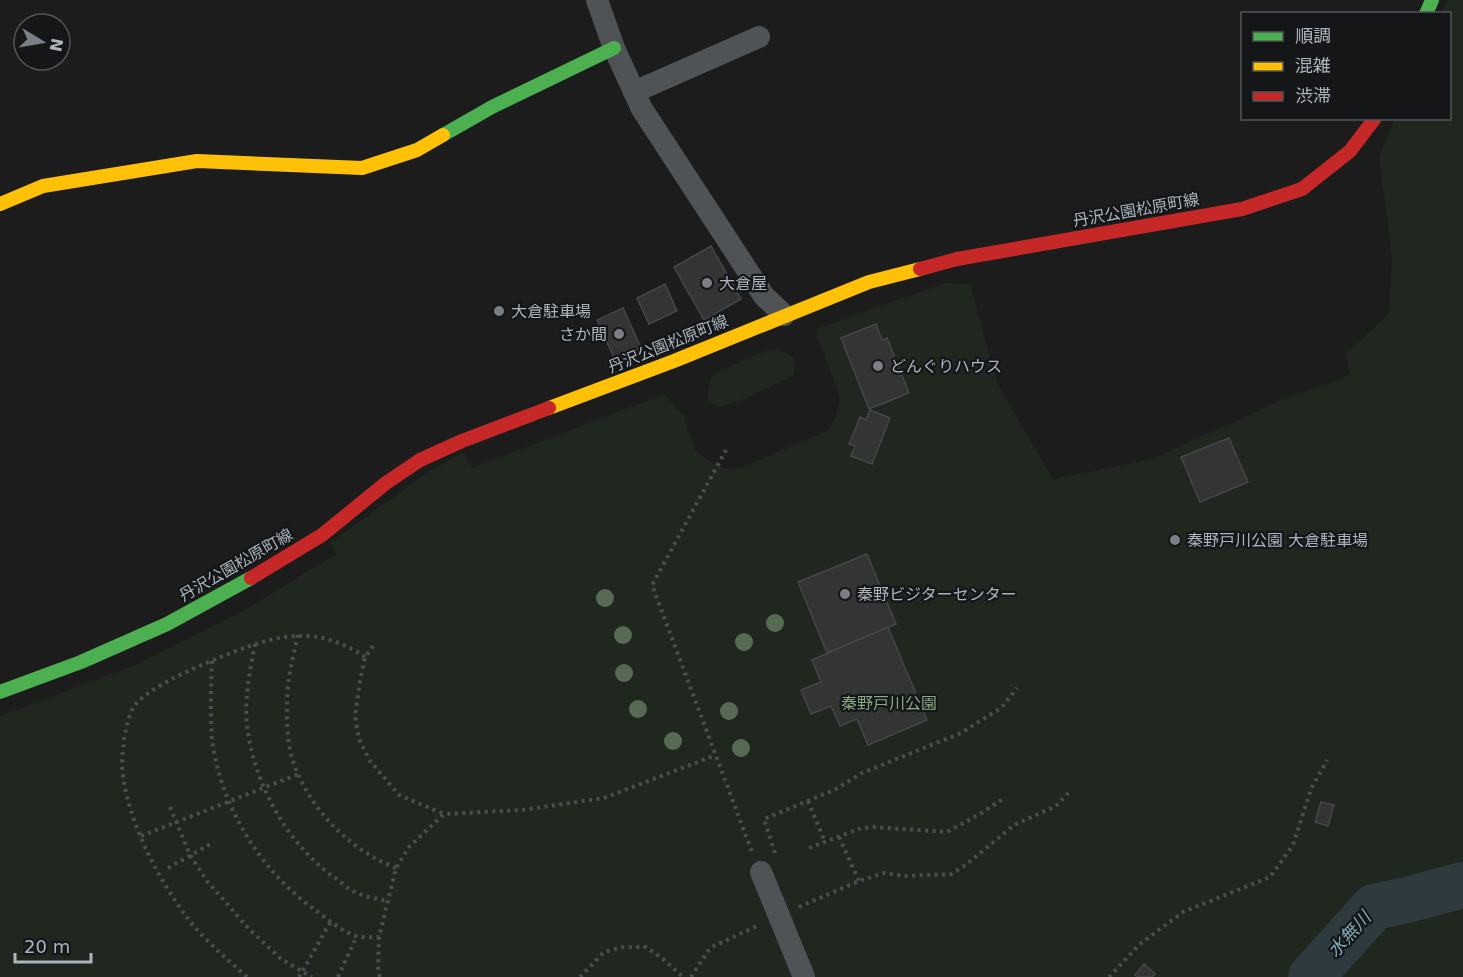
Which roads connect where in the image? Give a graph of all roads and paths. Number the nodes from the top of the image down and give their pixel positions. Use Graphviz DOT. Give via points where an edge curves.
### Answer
graph roads {
  1 [pos="597,0"];
  2 [pos="759,37"];
  3 [pos="614,48"];
  4 [pos="634,92"];
  5 [pos="1373,120"];
  6 [pos="0,204"];
  7 [pos="784,315"];
  8 [pos="726,450"];
  9 [pos="298,635"];
  10 [pos="255,643"];
  11 [pos="373,646"];
  12 [pos="365,657"];
  13 [pos="212,661"];
  14 [pos="1017,688"];
  15 [pos="0,692"];
  16 [pos="716,755"];
  17 [pos="1327,760"];
  18 [pos="299,774"];
  19 [pos="264,788"];
  20 [pos="1070,790"];
  21 [pos="1004,798"];
  22 [pos="230,801"];
  23 [pos="808,801"];
  24 [pos="170,807"];
  25 [pos="444,814"];
  26 [pos="177,823"];
  27 [pos="141,837"];
  28 [pos="839,837"];
  29 [pos="214,842"];
  30 [pos="825,842"];
  31 [pos="809,848"];
  32 [pos="190,855"];
  33 [pos="758,867"];
  34 [pos="168,868"];
  35 [pos="396,868"];
  36 [pos="859,881"];
  37 [pos="388,901"];
  38 [pos="798,908"];
  39 [pos="332,921"];
  40 [pos="767,921"];
  41 [pos="357,936"];
  42 [pos="379,937"];
  43 [pos="302,970"];
  44 [pos="693,976"];
  45 [pos="247,977"];
  46 [pos="299,977"];
  47 [pos="312,977"];
  48 [pos="338,977"];
  49 [pos="380,977"];
  50 [pos="580,977"];
  51 [pos="682,977"];
  52 [pos="804,977"];
  53 [pos="1109,977"];
  1 -- 3 [label="street"];
  2 -- 4 [label="street"];
  3 -- 4 [label="street"];
  3 -- 6 [label="main road" via="492,107 417,150 362,168 197,161 43,186"];
  4 -- 7 [label="street" via="764,296"];
  5 -- 7 [label="main road, 丹沢公園松原町線" via="1350,151 1302,189 1242,209 957,259 869,282"];
  7 -- 15 [label="main road, 丹沢公園松原町線" via="420,460 322,535 249,579 166,624"];
  8 -- 16 [label="path" via="652,585"];
  9 -- 10 [label="path"];
  9 -- 12 [label="path" via="322,636"];
  9 -- 18 [label="path" via="287,702 292,758"];
  10 -- 13 [label="path"];
  10 -- 19 [label="path" via="247,688 247,725"];
  11 -- 12 [label="path"];
  12 -- 25 [label="path" via="355,716 359,739 370,761 399,795"];
  13 -- 22 [label="path" via="213,741"];
  13 -- 27 [label="path" via="150,691 133,708 122,761 126,790"];
  14 -- 23 [label="path" via="1001,708 961,733 862,773"];
  16 -- 25 [label="path" via="604,798 522,810"];
  16 -- 33 [label="path"];
  17 -- 53 [label="path" via="1311,789 1293,844 1270,877 1183,912 1140,944"];
  18 -- 19 [label="path"];
  18 -- 35 [label="path" via="315,803 341,833 376,861"];
  19 -- 22 [label="path"];
  19 -- 37 [label="path" via="303,852 355,892"];
  20 -- 36 [label="path" via="1056,806 1014,825 951,874 884,873"];
  21 -- 28 [label="path" via="947,832 874,827"];
  22 -- 26 [label="path"];
  22 -- 39 [label="path" via="246,835 268,867 298,897"];
  23 -- 30 [label="path"];
  23 -- 33 [label="path" via="764,819 776,855"];
  24 -- 26 [label="path"];
  25 -- 35 [label="path" via="409,847"];
  26 -- 27 [label="path"];
  26 -- 32 [label="path"];
  27 -- 45 [label="path" via="156,872 187,917"];
  28 -- 30 [label="path"];
  28 -- 36 [label="path"];
  29 -- 32 [label="path"];
  30 -- 31 [label="path"];
  32 -- 34 [label="path"];
  32 -- 43 [label="path" via="249,929 282,959"];
  33 -- 52 [label="street, bridge"];
  35 -- 37 [label="path"];
  36 -- 38 [label="path"];
  37 -- 42 [label="path"];
  39 -- 41 [label="path"];
  39 -- 43 [label="path"];
  40 -- 44 [label="path" via="710,948"];
  41 -- 42 [label="path"];
  41 -- 48 [label="path"];
  42 -- 49 [label="path"];
  43 -- 46 [label="path"];
  43 -- 47 [label="path"];
  50 -- 51 [label="path" via="604,952 624,946 646,947"];
}
